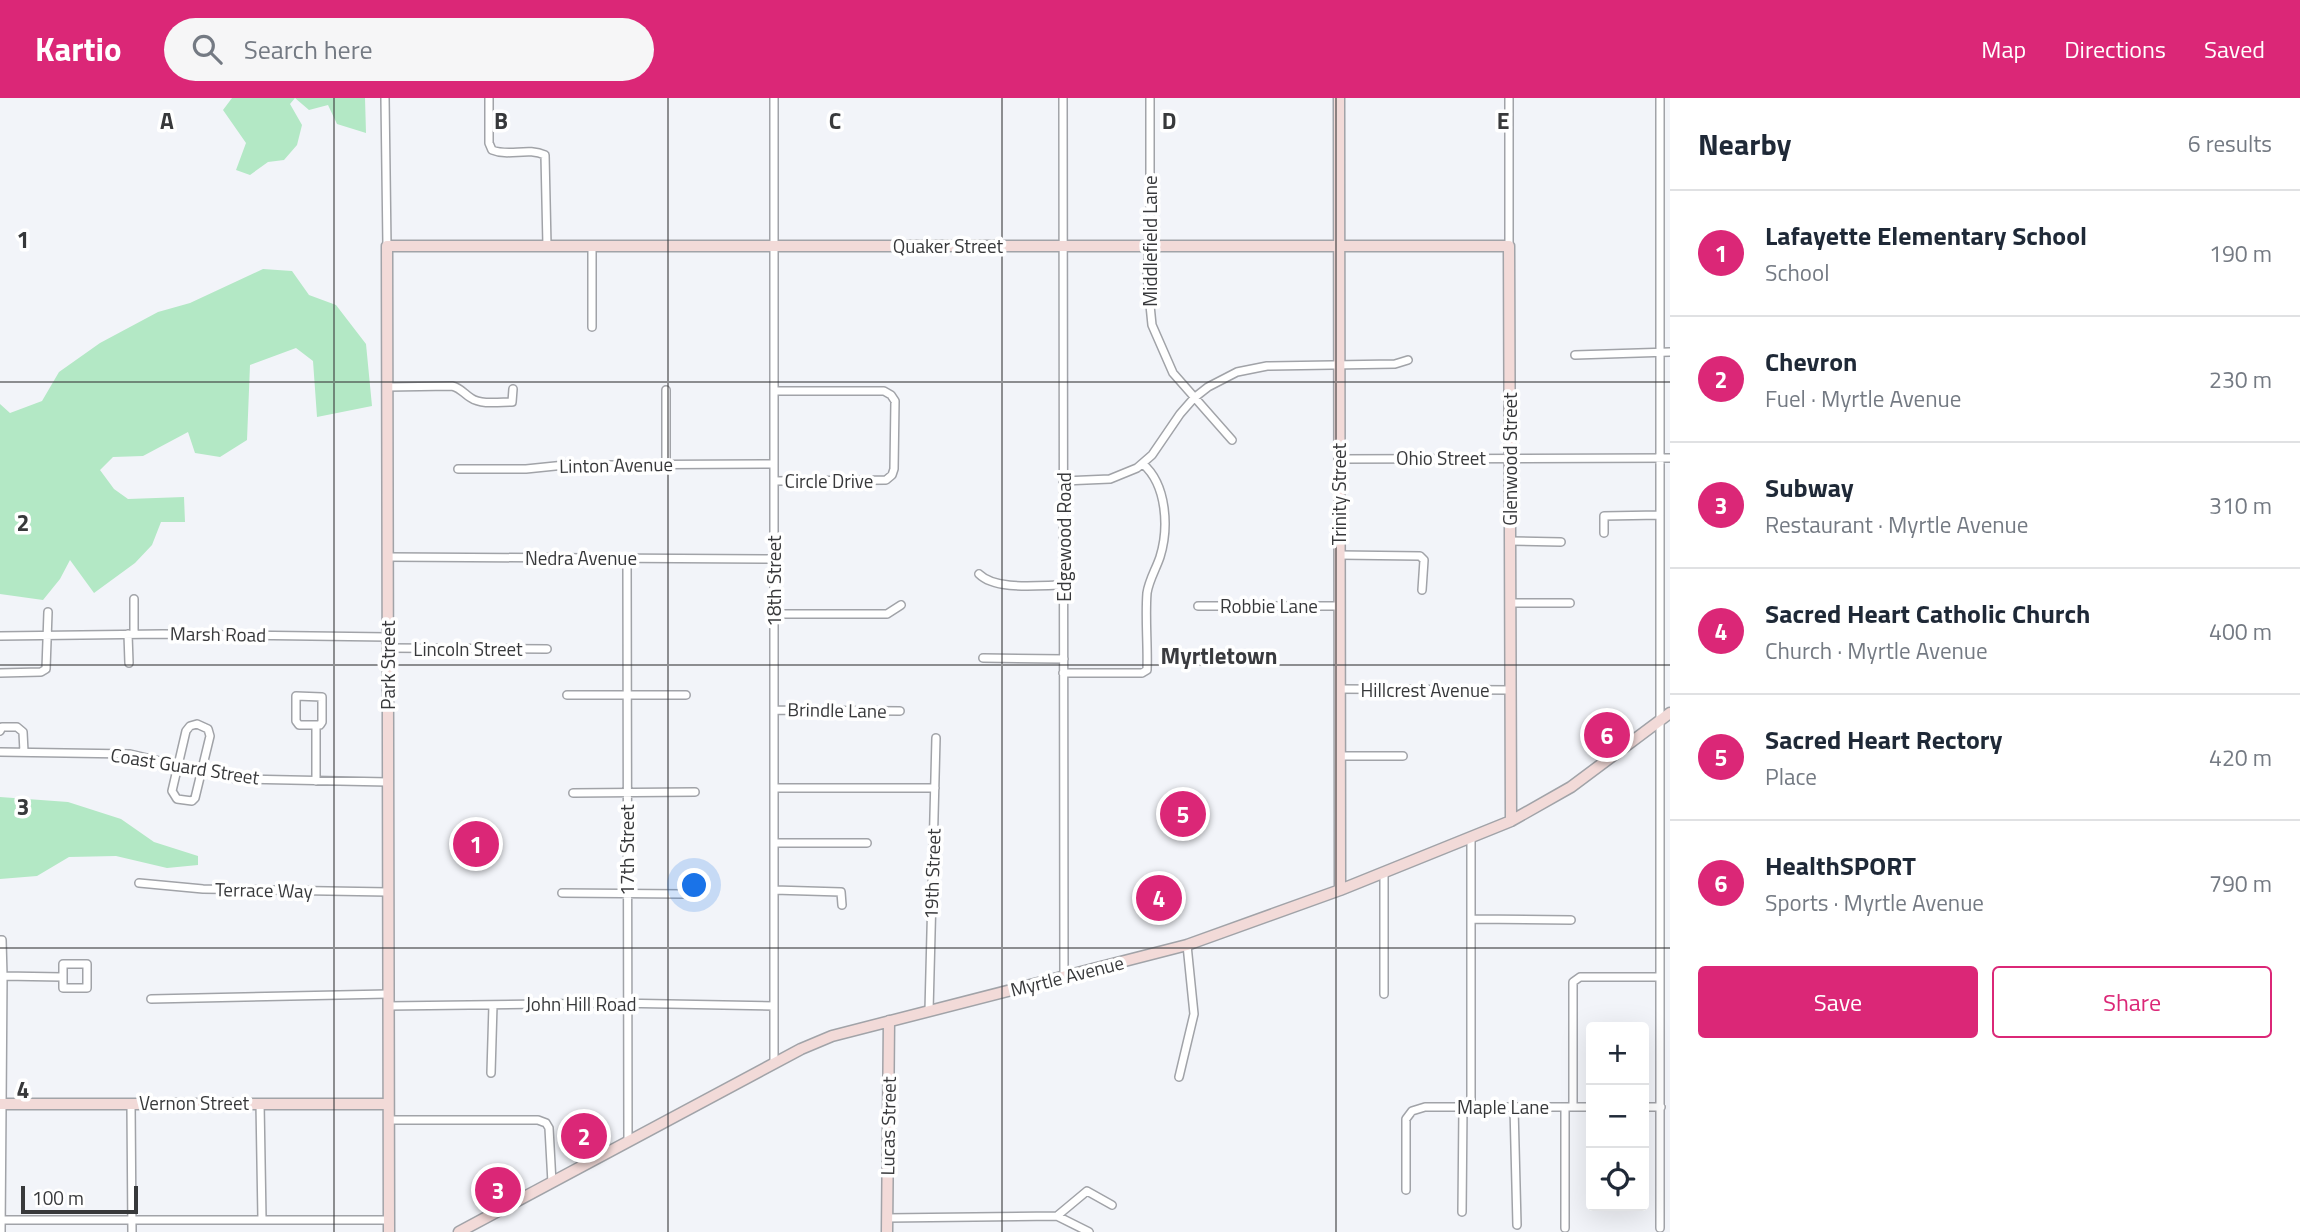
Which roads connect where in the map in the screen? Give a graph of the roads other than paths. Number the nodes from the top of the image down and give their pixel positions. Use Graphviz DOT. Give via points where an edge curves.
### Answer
graph roads {
  1 [pos="385,98"];
  2 [pos="489,98"];
  3 [pos="774,98"];
  4 [pos="1063,98"];
  5 [pos="1150,98"];
  6 [pos="1339,98"];
  7 [pos="1509,98"];
  8 [pos="1660,98"];
  9 [pos="1149,245"];
  10 [pos="1338,245"];
  11 [pos="387,246"];
  12 [pos="547,246"];
  13 [pos="592,246"];
  14 [pos="774,246"];
  15 [pos="1063,246"];
  16 [pos="1509,246"];
  17 [pos="1660,249"];
  18 [pos="1670,249"];
  19 [pos="593,327"];
  20 [pos="1660,352"];
  21 [pos="1670,352"];
  22 [pos="1575,355"];
  23 [pos="1408,360"];
  24 [pos="1339,365"];
  25 [pos="387,387"];
  26 [pos="513,388"];
  27 [pos="666,390"];
  28 [pos="774,391"];
  29 [pos="1194,398"];
  30 [pos="1232,440"];
  31 [pos="1339,458"];
  32 [pos="1510,458"];
  33 [pos="1660,458"];
  34 [pos="1670,458"];
  35 [pos="666,464"];
  36 [pos="774,464"];
  37 [pos="1143,464"];
  38 [pos="458,469"];
  39 [pos="774,481"];
  40 [pos="1063,481"];
  41 [pos="1660,515"];
  42 [pos="1604,533"];
  43 [pos="1510,541"];
  44 [pos="1561,541"];
  45 [pos="1339,555"];
  46 [pos="388,557"];
  47 [pos="627,559"];
  48 [pos="774,559"];
  49 [pos="979,573"];
  50 [pos="1064,586"];
  51 [pos="1422,590"];
  52 [pos="134,599"];
  53 [pos="1511,603"];
  54 [pos="1570,603"];
  55 [pos="901,605"];
  56 [pos="1198,606"];
  57 [pos="1340,606"];
  58 [pos="48,612"];
  59 [pos="774,614"];
  60 [pos="131,634"];
  61 [pos="0,636"];
  62 [pos="48,636"];
  63 [pos="388,637"];
  64 [pos="388,648"];
  65 [pos="547,649"];
  66 [pos="983,658"];
  67 [pos="1064,659"];
  68 [pos="128,663"];
  69 [pos="0,673"];
  70 [pos="1063,673"];
  71 [pos="1340,689"];
  72 [pos="1511,690"];
  73 [pos="567,695"];
  74 [pos="627,695"];
  75 [pos="686,695"];
  76 [pos="774,710"];
  77 [pos="900,711"];
  78 [pos="1670,713"];
  79 [pos="1660,720"];
  80 [pos="316,726"];
  81 [pos="0,731"];
  82 [pos="936,738"];
  83 [pos="0,752"];
  84 [pos="24,752"];
  85 [pos="1339,756"];
  86 [pos="1404,757"];
  87 [pos="177,765"];
  88 [pos="202,771"];
  89 [pos="316,781"];
  90 [pos="388,782"];
  91 [pos="774,788"];
  92 [pos="935,788"];
  93 [pos="695,792"];
  94 [pos="573,793"];
  95 [pos="627,793"];
  96 [pos="1511,821"];
  97 [pos="1471,838"];
  98 [pos="774,843"];
  99 [pos="867,843"];
  100 [pos="1384,872"];
  101 [pos="139,883"];
  102 [pos="774,890"];
  103 [pos="1340,890"];
  104 [pos="388,892"];
  105 [pos="562,892"];
  106 [pos="628,893"];
  107 [pos="683,894"];
  108 [pos="842,905"];
  109 [pos="1472,919"];
  110 [pos="1571,920"];
  111 [pos="0,940"];
  112 [pos="1187,945"];
  113 [pos="1,974"];
  114 [pos="62,976"];
  115 [pos="1064,977"];
  116 [pos="1660,977"];
  117 [pos="1384,994"];
  118 [pos="1,996"];
  119 [pos="151,999"];
  120 [pos="388,1000"];
  121 [pos="628,1004"];
  122 [pos="493,1005"];
  123 [pos="774,1006"];
  124 [pos="929,1011"];
  125 [pos="889,1021"];
  126 [pos="774,1064"];
  127 [pos="491,1073"];
  128 [pos="1179,1077"];
  129 [pos="260,1103"];
  130 [pos="1,1104"];
  131 [pos="131,1104"];
  132 [pos="388,1104"];
  133 [pos="1467,1107"];
  134 [pos="1514,1107"];
  135 [pos="1569,1107"];
  136 [pos="1586,1107"];
  137 [pos="1649,1107"];
  138 [pos="1661,1107"];
  139 [pos="388,1120"];
  140 [pos="628,1141"];
  141 [pos="552,1183"];
  142 [pos="1406,1190"];
  143 [pos="1112,1205"];
  144 [pos="1462,1212"];
  145 [pos="1058,1216"];
  146 [pos="887,1218"];
  147 [pos="261,1219"];
  148 [pos="1,1220"];
  149 [pos="132,1220"];
  150 [pos="389,1220"];
  151 [pos="1517,1225"];
  152 [pos="1565,1228"];
  153 [pos="1660,1228"];
  154 [pos="1,1232"];
  155 [pos="132,1232"];
  156 [pos="390,1232"];
  157 [pos="459,1232"];
  158 [pos="887,1232"];
  159 [pos="1088,1232"];
  1 -- 11 [label="street, Park Street"];
  2 -- 12 [label="street" via="492,150 545,155"];
  3 -- 14 [label="street, 18th Street"];
  4 -- 15 [label="street, Edgewood Road"];
  5 -- 9 [label="street, Middlefield Lane"];
  6 -- 10 [label="street, Trinity Street"];
  7 -- 16 [label="street, Glenwood Street"];
  8 -- 17 [label="street"];
  9 -- 10 [label="street, Quaker Street"];
  9 -- 15 [label="street, Quaker Street"];
  9 -- 29 [label="street, Middlefield Lane" via="1152,325 1168,365"];
  10 -- 16 [label="street, Quaker Street"];
  10 -- 24 [label="street, Trinity Street"];
  11 -- 12 [label="street, Quaker Street"];
  11 -- 25 [label="street, Park Street"];
  12 -- 13 [label="street, Quaker Street"];
  13 -- 14 [label="street, Quaker Street"];
  13 -- 19 [label="street"];
  14 -- 15 [label="street, Quaker Street"];
  14 -- 28 [label="street, 18th Street"];
  15 -- 40 [label="street, Edgewood Road"];
  16 -- 32 [label="street, Glenwood Street"];
  17 -- 18 [label="street"];
  17 -- 20 [label="street"];
  20 -- 21 [label="street"];
  20 -- 22 [label="street"];
  20 -- 33 [label="street"];
  23 -- 24 [label="street"];
  24 -- 29 [label="street" via="1247,369"];
  24 -- 31 [label="street, Trinity Street"];
  25 -- 26 [label="street" via="452,386 473,400 496,402 512,402"];
  25 -- 46 [label="street, Park Street"];
  27 -- 35 [label="street"];
  28 -- 36 [label="street, 18th Street"];
  28 -- 39 [label="street, Circle Drive" via="884,391 895,401 894,469 886,480"];
  29 -- 30 [label="street, Middlefield Lane"];
  29 -- 37 [label="street"];
  31 -- 32 [label="street, Ohio Street"];
  31 -- 45 [label="street, Trinity Street"];
  32 -- 33 [label="street, Ohio Street"];
  32 -- 43 [label="street, Glenwood Street"];
  33 -- 34 [label="street, Ohio Street"];
  33 -- 41 [label="street"];
  35 -- 36 [label="street, Linton Avenue"];
  35 -- 38 [label="street, Linton Avenue"];
  36 -- 39 [label="street, 18th Street"];
  37 -- 40 [label="street" via="1110,479"];
  37 -- 70 [label="street" via="1157,484 1164,520 1160,556 1148,588 1145,672"];
  39 -- 48 [label="street, 18th Street"];
  40 -- 50 [label="street, Edgewood Road"];
  41 -- 42 [label="street" via="1604,516"];
  41 -- 79 [label="street"];
  43 -- 44 [label="street"];
  43 -- 53 [label="street, Glenwood Street"];
  45 -- 51 [label="street" via="1420,556 1424,560"];
  45 -- 57 [label="street, Trinity Street"];
  46 -- 47 [label="street, Nedra Avenue"];
  46 -- 63 [label="street, Park Street"];
  47 -- 48 [label="street, Nedra Avenue"];
  47 -- 74 [label="street, 17th Street"];
  48 -- 59 [label="street, 18th Street"];
  49 -- 50 [label="street" via="998,584"];
  50 -- 67 [label="street, Edgewood Road"];
  52 -- 60 [label="street"];
  53 -- 54 [label="street"];
  53 -- 72 [label="street, Glenwood Street"];
  55 -- 59 [label="street" via="887,614"];
  56 -- 57 [label="street, Robbie Lane"];
  57 -- 71 [label="street, Trinity Street"];
  58 -- 62 [label="street"];
  59 -- 76 [label="street, 18th Street"];
  60 -- 62 [label="street, Marsh Road"];
  60 -- 63 [label="street, Marsh Road"];
  60 -- 68 [label="street"];
  61 -- 62 [label="street"];
  62 -- 69 [label="street" via="44,671"];
  63 -- 64 [label="street, Park Street"];
  64 -- 65 [label="street, Lincoln Street"];
  64 -- 90 [label="street, Park Street"];
  66 -- 67 [label="street"];
  67 -- 70 [label="street, Edgewood Road"];
  70 -- 115 [label="street, Edgewood Road"];
  71 -- 72 [label="street, Hillcrest Avenue"];
  71 -- 85 [label="street, Trinity Street"];
  72 -- 96 [label="street, Glenwood Street"];
  73 -- 74 [label="street"];
  74 -- 75 [label="street"];
  74 -- 95 [label="street, 17th Street"];
  76 -- 77 [label="street, Brindle Lane"];
  76 -- 91 [label="street, 18th Street"];
  78 -- 79 [label="street, Myrtle Avenue"];
  79 -- 96 [label="street, Myrtle Avenue" via="1571,787"];
  79 -- 116 [label="street"];
  80 -- 80 [label="street" via="322,722 322,697 296,696 296,722"];
  80 -- 89 [label="street"];
  81 -- 84 [label="street" via="17,727 23,732"];
  82 -- 92 [label="street, 19th Street"];
  83 -- 84 [label="street, Coast Guard Street"];
  84 -- 87 [label="street, Coast Guard Street" via="130,754"];
  85 -- 86 [label="street"];
  85 -- 103 [label="street, Trinity Street"];
  87 -- 88 [label="street, Coast Guard Street"];
  87 -- 88 [label="street" via="172,791 177,799 195,798"];
  87 -- 88 [label="street" via="190,726 203,725 210,736"];
  88 -- 89 [label="street, Coast Guard Street" via="236,779"];
  89 -- 90 [label="street, Coast Guard Street"];
  90 -- 104 [label="street, Park Street"];
  91 -- 92 [label="street"];
  91 -- 98 [label="street, 18th Street"];
  92 -- 124 [label="street, 19th Street"];
  93 -- 95 [label="street"];
  94 -- 95 [label="street"];
  95 -- 106 [label="street, 17th Street"];
  96 -- 97 [label="street, Myrtle Avenue"];
  97 -- 100 [label="street, Myrtle Avenue"];
  97 -- 109 [label="street"];
  98 -- 99 [label="street"];
  98 -- 102 [label="street, 18th Street"];
  100 -- 103 [label="street, Myrtle Avenue"];
  100 -- 117 [label="street"];
  101 -- 104 [label="street, Terrace Way" via="203,890"];
  102 -- 108 [label="street" via="841,892"];
  102 -- 123 [label="street, 18th Street"];
  103 -- 112 [label="street, Myrtle Avenue"];
  104 -- 120 [label="street, Park Street"];
  105 -- 106 [label="street"];
  106 -- 107 [label="street"];
  106 -- 121 [label="street, 17th Street"];
  109 -- 110 [label="street"];
  109 -- 133 [label="street"];
  111 -- 113 [label="street"];
  112 -- 115 [label="street, Myrtle Avenue"];
  112 -- 128 [label="street" via="1194,1014"];
  113 -- 114 [label="street"];
  113 -- 118 [label="street"];
  114 -- 114 [label="street" via="63,988 87,988 87,964 63,964"];
  115 -- 124 [label="street, Myrtle Avenue"];
  116 -- 135 [label="street" via="1580,976 1573,982"];
  116 -- 138 [label="street"];
  118 -- 130 [label="street"];
  119 -- 120 [label="street, John Hill Road"];
  120 -- 122 [label="street, John Hill Road"];
  120 -- 132 [label="street, Park Street"];
  121 -- 122 [label="street, John Hill Road"];
  121 -- 123 [label="street, John Hill Road"];
  121 -- 140 [label="street, 17th Street"];
  122 -- 127 [label="street"];
  123 -- 126 [label="street, 18th Street"];
  124 -- 125 [label="street, Myrtle Avenue"];
  125 -- 126 [label="street, Myrtle Avenue" via="832,1036"];
  125 -- 146 [label="street, Lucas Street"];
  126 -- 140 [label="street, Myrtle Avenue"];
  129 -- 131 [label="street, Vernon Street"];
  129 -- 132 [label="street, Vernon Street"];
  129 -- 147 [label="street"];
  130 -- 131 [label="street, Vernon Street"];
  130 -- 148 [label="street"];
  131 -- 149 [label="street"];
  132 -- 139 [label="street, Park Street"];
  133 -- 134 [label="street, Maple Lane"];
  133 -- 142 [label="street, Maple Lane" via="1415,1109 1406,1119"];
  133 -- 144 [label="street"];
  134 -- 135 [label="street, Maple Lane"];
  134 -- 151 [label="street"];
  135 -- 136 [label="street, Maple Lane"];
  135 -- 152 [label="street"];
  137 -- 138 [label="street"];
  138 -- 153 [label="street"];
  139 -- 141 [label="street" via="546,1123"];
  139 -- 150 [label="street, Park Street"];
  140 -- 141 [label="street, Myrtle Avenue"];
  141 -- 157 [label="street, Myrtle Avenue"];
  143 -- 145 [label="street" via="1087,1191"];
  145 -- 146 [label="street"];
  145 -- 159 [label="street"];
  146 -- 158 [label="street, Lucas Street"];
  147 -- 149 [label="street"];
  147 -- 150 [label="street"];
  148 -- 149 [label="street"];
  148 -- 154 [label="street"];
  149 -- 155 [label="street"];
  150 -- 156 [label="street, Park Street"];
}
